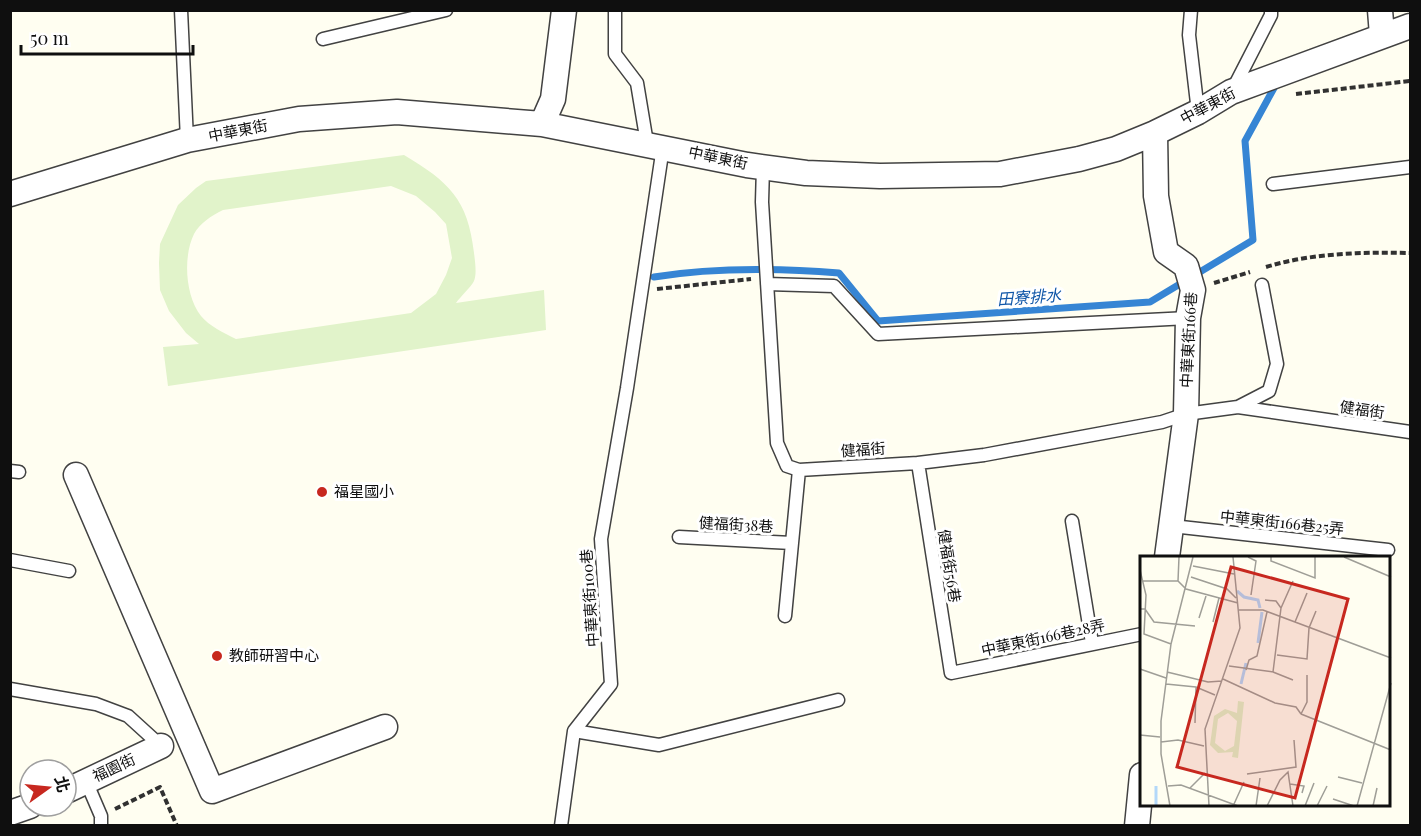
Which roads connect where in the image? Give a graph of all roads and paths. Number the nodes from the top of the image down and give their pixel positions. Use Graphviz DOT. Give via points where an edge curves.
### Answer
graph roads {
  1 [pos="181,10"];
  2 [pos="446,10"];
  3 [pos="564,10"];
  4 [pos="615,10"];
  5 [pos="1191,10"];
  6 [pos="1271,10"];
  7 [pos="1380,10"];
  8 [pos="1410,26"];
  9 [pos="1382,35"];
  10 [pos="323,39"];
  11 [pos="1410,81"];
  12 [pos="1231,92"];
  13 [pos="1292,95"];
  14 [pos="1198,112"];
  15 [pos="542,124"];
  16 [pos="1155,133"];
  17 [pos="187,140"];
  18 [pos="655,145"];
  19 [pos="763,167"];
  20 [pos="1410,167"];
  21 [pos="1274,184"];
  22 [pos="10,194"];
  23 [pos="1410,253"];
  24 [pos="767,282"];
  25 [pos="1262,285"];
  26 [pos="1193,290"];
  27 [pos="642,291"];
  28 [pos="1188,318"];
  29 [pos="1238,407"];
  30 [pos="1186,414"];
  31 [pos="1410,432"];
  32 [pos="918,463"];
  33 [pos="799,470"];
  34 [pos="76,476"];
  35 [pos="1072,521"];
  36 [pos="1172,526"];
  37 [pos="678,537"];
  38 [pos="792,543"];
  39 [pos="1388,550"];
  40 [pos="1167,556"];
  41 [pos="10,560"];
  42 [pos="69,571"];
  43 [pos="785,616"];
  44 [pos="1140,634"];
  45 [pos="1092,643"];
  46 [pos="951,673"];
  47 [pos="10,689"];
  48 [pos="838,700"];
  49 [pos="385,727"];
  50 [pos="574,731"];
  51 [pos="161,746"];
  52 [pos="78,785"];
  53 [pos="78,789"];
  54 [pos="1140,795"];
  55 [pos="101,820"];
  56 [pos="177,825"];
  57 [pos="561,825"];
  58 [pos="1137,825"];
  1 -- 17 [label="lane"];
  2 -- 10 [label="lane"];
  3 -- 15 [label="street" via="553,99"];
  4 -- 18 [label="lane, 中華東街100巷" via="615,54 637,83"];
  5 -- 14 [label="lane" via="1189,35"];
  6 -- 12 [label="lane"];
  7 -- 9 [label="street"];
  8 -- 9 [label="street, 中華東街"];
  9 -- 12 [label="street, 中華東街"];
  11 -- 13 [label="path"];
  12 -- 14 [label="street, 中華東街"];
  14 -- 16 [label="street, 中華東街"];
  15 -- 17 [label="street, 中華東街" via="397,111 299,119"];
  15 -- 18 [label="street, 中華東街"];
  16 -- 19 [label="street, 中華東街" via="1079,159 1000,174 880,176"];
  16 -- 26 [label="street, 中華東街166巷" via="1156,196 1166,252 1186,266"];
  17 -- 22 [label="street, 中華東街"];
  18 -- 19 [label="street, 中華東街"];
  18 -- 27 [label="lane, 中華東街100巷"];
  19 -- 24 [label="lane"];
  20 -- 21 [label="lane"];
  23 -- 26 [label="path" via="1356,252 1281,263"];
  24 -- 27 [label="path" via="751,279"];
  24 -- 28 [label="lane" via="834,286 878,334"];
  24 -- 33 [label="lane" via="777,443 787,466"];
  25 -- 29 [label="lane, 健福街" via="1277,364 1269,391"];
  26 -- 28 [label="street, 中華東街166巷"];
  27 -- 50 [label="lane, 中華東街100巷" via="601,539 611,684"];
  28 -- 30 [label="street, 中華東街166巷"];
  29 -- 30 [label="lane, 健福街"];
  29 -- 31 [label="lane, 健福街"];
  30 -- 32 [label="lane, 健福街" via="1162,422 984,455"];
  30 -- 36 [label="street, 中華東街166巷"];
  32 -- 33 [label="lane, 健福街"];
  32 -- 46 [label="lane, 健福街56巷"];
  33 -- 38 [label="lane, 健福街38巷"];
  34 -- 49 [label="street" via="212,791"];
  35 -- 45 [label="lane"];
  36 -- 39 [label="lane, 中華東街166巷25弄"];
  36 -- 40 [label="street, 中華東街166巷"];
  37 -- 38 [label="lane, 健福街38巷"];
  38 -- 43 [label="lane, 健福街38巷"];
  41 -- 42 [label="lane"];
  44 -- 45 [label="lane, 中華東街166巷28弄"];
  45 -- 46 [label="lane, 中華東街166巷28弄"];
  47 -- 51 [label="lane" via="96,704 128,716"];
  48 -- 50 [label="lane" via="659,745"];
  50 -- 57 [label="lane"];
  51 -- 52 [label="street, 福園街"];
  53 -- 55 [label="lane"];
  54 -- 58 [label="street"];
  55 -- 56 [label="path" via="160,788"];
}
